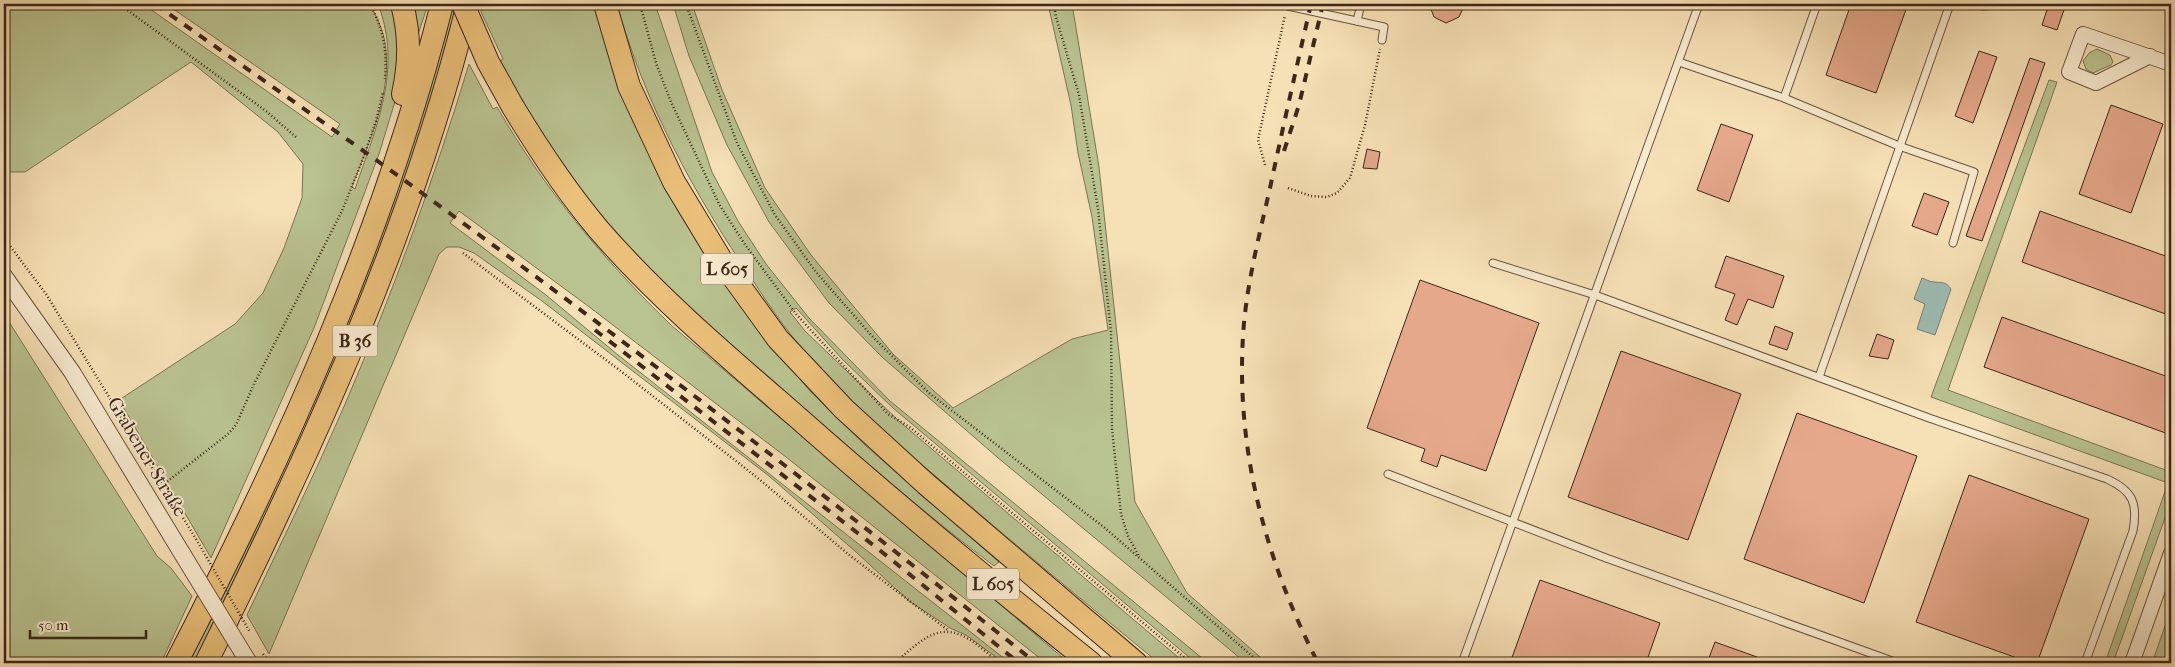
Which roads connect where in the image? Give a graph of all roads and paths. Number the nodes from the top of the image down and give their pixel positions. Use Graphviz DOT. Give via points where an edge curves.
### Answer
graph roads {
  1 [pos="118,4"];
  2 [pos="370,4"];
  3 [pos="402,4"];
  4 [pos="442,4"];
  5 [pos="463,4"];
  6 [pos="468,4"];
  7 [pos="605,4"];
  8 [pos="640,4"];
  9 [pos="686,4"];
  10 [pos="1054,4"];
  11 [pos="1361,4"];
  12 [pos="1699,4"];
  13 [pos="1817,4"];
  14 [pos="1950,4"];
  15 [pos="1972,4"];
  16 [pos="2008,4"];
  17 [pos="1288,5"];
  18 [pos="1358,21"];
  19 [pos="1382,40"];
  20 [pos="2150,56"];
  21 [pos="1679,62"];
  22 [pos="2171,64"];
  23 [pos="385,80"];
  24 [pos="384,90"];
  25 [pos="1784,98"];
  26 [pos="297,138"];
  27 [pos="1899,146"];
  28 [pos="1265,165"];
  29 [pos="1288,188"];
  30 [pos="4,238"];
  31 [pos="1953,243"];
  32 [pos="363,251"];
  33 [pos="463,253"];
  34 [pos="1493,263"];
  35 [pos="4,276"];
  36 [pos="1595,295"];
  37 [pos="1819,377"];
  38 [pos="1388,474"];
  39 [pos="164,485"];
  40 [pos="147,495"];
  41 [pos="1514,522"];
  42 [pos="2171,553"];
  43 [pos="1141,560"];
  44 [pos="949,631"];
  45 [pos="251,633"];
  46 [pos="261,650"];
  47 [pos="176,663"];
  48 [pos="206,663"];
  49 [pos="249,663"];
  50 [pos="269,663"];
  51 [pos="894,663"];
  52 [pos="999,663"];
  53 [pos="1091,663"];
  54 [pos="1136,663"];
  55 [pos="1191,663"];
  56 [pos="1260,663"];
  57 [pos="1462,663"];
  58 [pos="1898,663"];
  59 [pos="2085,663"];
  60 [pos="2132,663"];
  1 -- 26 [label="path" via="266,110"];
  2 -- 23 [label="path" via="385,43"];
  3 -- 32 [label="highway" via="409,38 407,74 369,206"];
  4 -- 32 [label="highway, B 36" via="402,143"];
  5 -- 53 [label="highway, L 605, bridge" via="488,62 546,160 633,267 690,324 900,508"];
  6 -- 48 [label="highway, B 36" via="423,161 379,283 273,529"];
  7 -- 54 [label="highway, L 605" via="628,86 674,182 722,263 778,339 844,409 920,478"];
  8 -- 55 [label="path" via="668,94 719,204 796,314 888,414 910,428"];
  9 -- 43 [label="path" via="737,144 775,215 816,272 871,335 930,393 1105,528"];
  10 -- 43 [label="path" via="1079,94 1098,209 1111,332 1112,429 1121,514"];
  11 -- 18 [label="lane"];
  12 -- 21 [label="lane"];
  13 -- 25 [label="lane"];
  14 -- 27 [label="lane"];
  15 -- 16 [label="lane"];
  17 -- 18 [label="lane"];
  17 -- 28 [label="path" via="1258,140"];
  18 -- 19 [label="lane" via="1384,27"];
  19 -- 29 [label="path" via="1350,178 1337,193 1327,198"];
  20 -- 20 [label="street" via="2083,34 2069,72 2096,83"];
  20 -- 22 [label="street"];
  21 -- 25 [label="lane"];
  21 -- 36 [label="lane"];
  24 -- 39 [label="path" via="376,121 345,203 236,424"];
  25 -- 27 [label="lane"];
  27 -- 31 [label="lane" via="1974,172"];
  27 -- 37 [label="lane"];
  30 -- 39 [label="path" via="46,294"];
  32 -- 47 [label="highway, B 36" via="308,388"];
  33 -- 44 [label="path" via="638,384 848,554"];
  34 -- 36 [label="lane"];
  35 -- 40 [label="street, Grabener Straße" via="72,372"];
  36 -- 37 [label="lane"];
  36 -- 41 [label="lane"];
  37 -- 59 [label="lane" via="2122,486 2132,498 2136,513 2133,531"];
  38 -- 41 [label="lane"];
  39 -- 40 [label="path"];
  39 -- 45 [label="path, bridge"];
  40 -- 49 [label="street, Grabener Straße, bridge"];
  41 -- 57 [label="lane"];
  41 -- 58 [label="lane"];
  42 -- 60 [label="street"];
  43 -- 56 [label="path"];
  44 -- 51 [label="path" via="932,635"];
  44 -- 52 [label="path" via="965,636"];
  46 -- 50 [label="path"];
}
